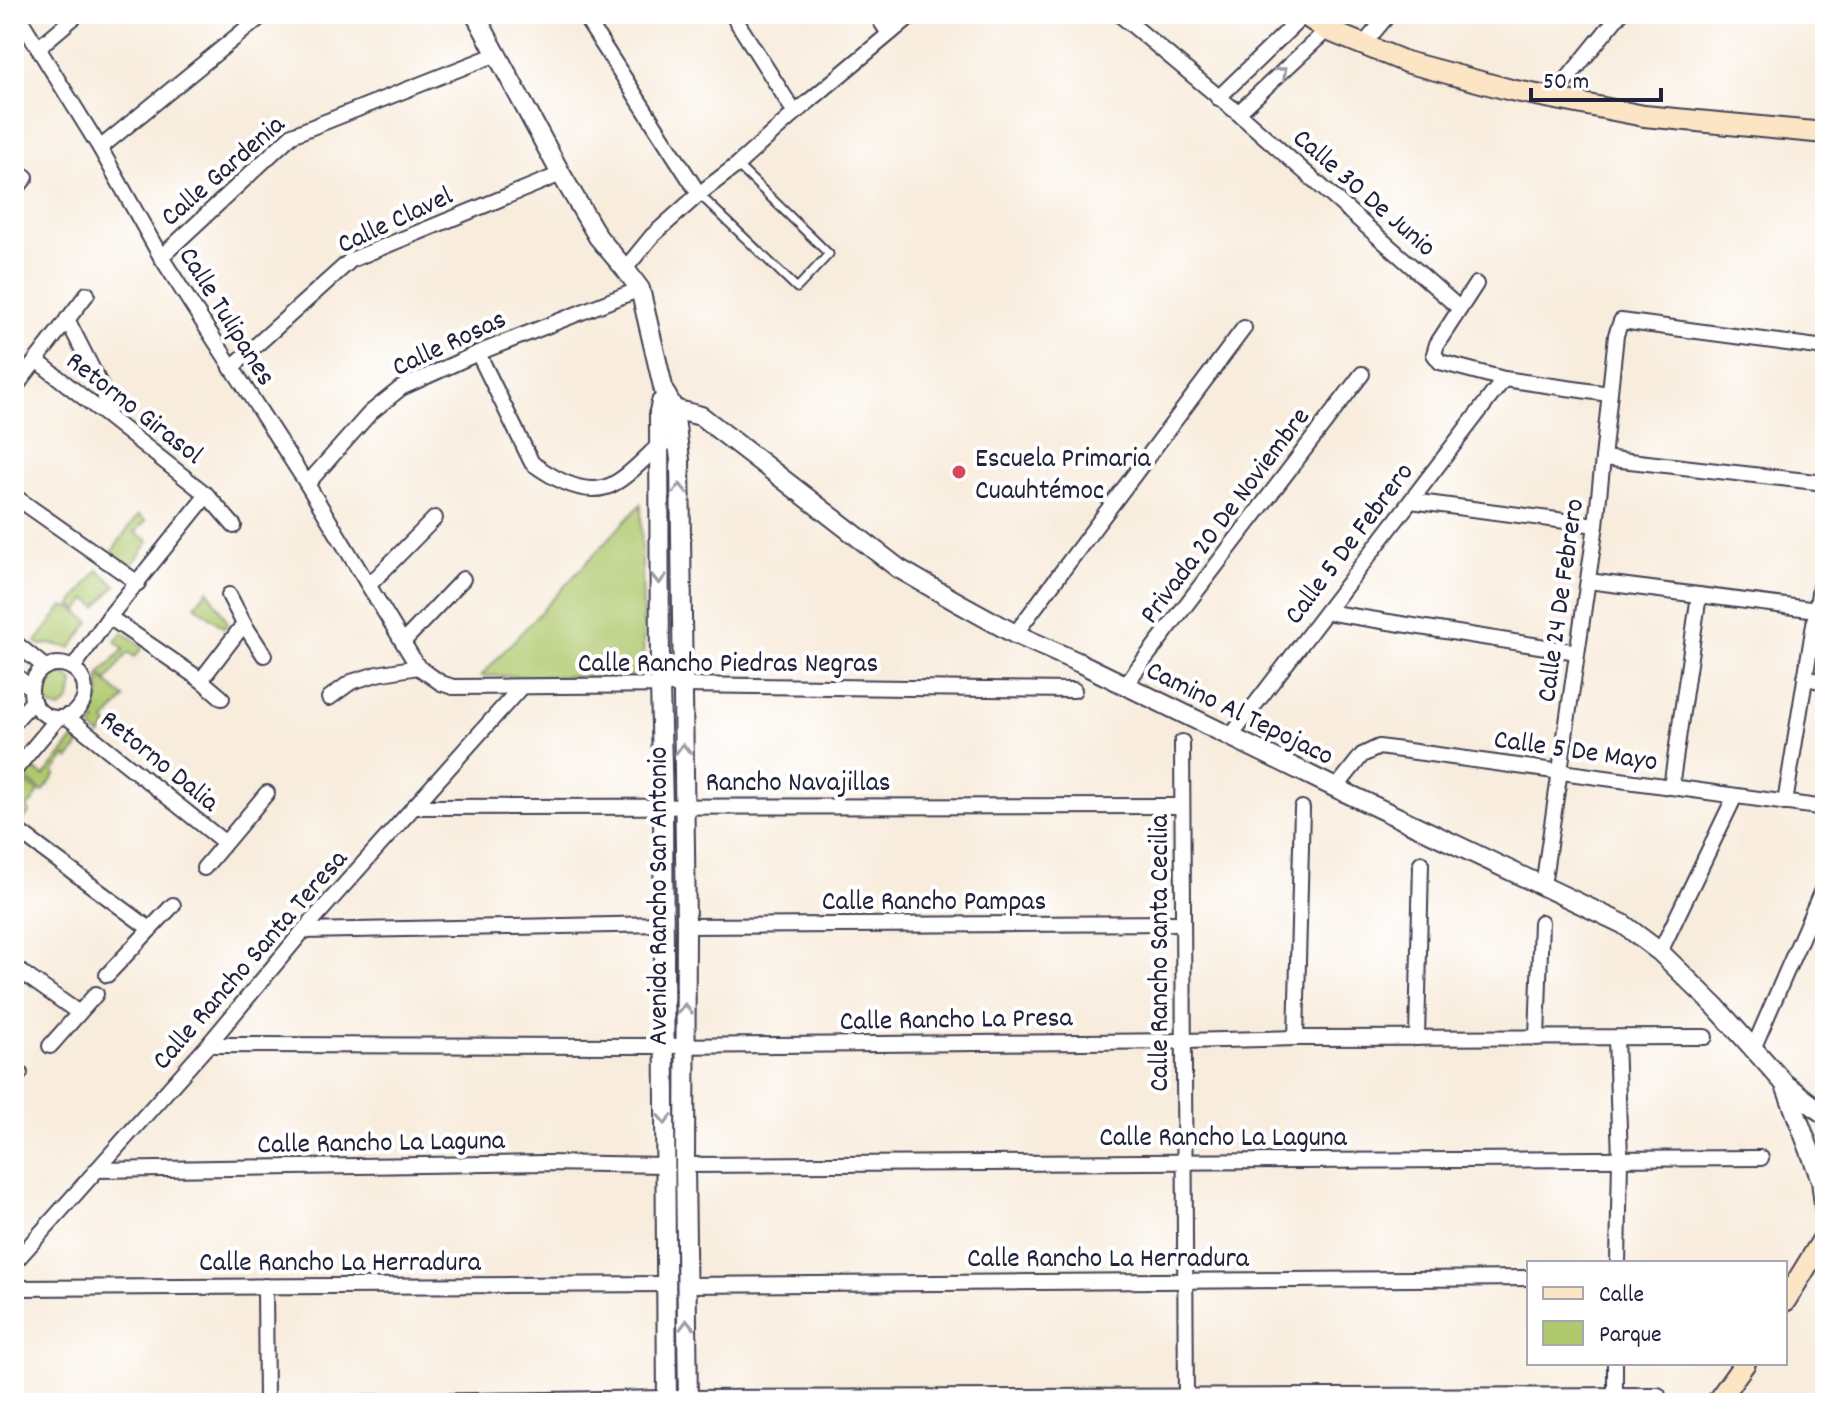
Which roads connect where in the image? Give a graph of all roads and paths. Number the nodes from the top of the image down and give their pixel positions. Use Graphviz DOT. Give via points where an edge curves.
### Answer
graph roads {
  1 [pos="17,14"];
  2 [pos="78,14"];
  3 [pos="264,14"];
  4 [pos="475,14"];
  5 [pos="583,14"];
  6 [pos="732,14"];
  7 [pos="876,14"];
  8 [pos="913,14"];
  9 [pos="1119,14"];
  10 [pos="1304,14"];
  11 [pos="1389,14"];
  12 [pos="1620,14"];
  13 [pos="1327,30"];
  14 [pos="889,34"];
  15 [pos="1363,45"];
  16 [pos="39,47"];
  17 [pos="497,54"];
  18 [pos="1218,98"];
  19 [pos="1551,99"];
  20 [pos="795,113"];
  21 [pos="1238,113"];
  22 [pos="1825,133"];
  23 [pos="100,148"];
  24 [pos="737,165"];
  25 [pos="561,174"];
  26 [pos="26,177"];
  27 [pos="14,192"];
  28 [pos="699,194"];
  29 [pos="161,257"];
  30 [pos="625,269"];
  31 [pos="1476,284"];
  32 [pos="640,289"];
  33 [pos="87,294"];
  34 [pos="1459,308"];
  35 [pos="67,319"];
  36 [pos="1244,328"];
  37 [pos="1825,348"];
  38 [pos="478,353"];
  39 [pos="36,360"];
  40 [pos="231,368"];
  41 [pos="1362,374"];
  42 [pos="1504,379"];
  43 [pos="14,389"];
  44 [pos="1609,394"];
  45 [pos="667,410"];
  46 [pos="108,416"];
  47 [pos="678,440"];
  48 [pos="659,445"];
  49 [pos="1603,458"];
  50 [pos="1825,483"];
  51 [pos="307,484"];
  52 [pos="207,495"];
  53 [pos="14,496"];
  54 [pos="1411,501"];
  55 [pos="435,518"];
  56 [pos="1596,525"];
  57 [pos="234,526"];
  58 [pos="1825,556"];
  59 [pos="463,579"];
  60 [pos="1588,581"];
  61 [pos="138,583"];
  62 [pos="369,585"];
  63 [pos="229,595"];
  64 [pos="1699,595"];
  65 [pos="1820,610"];
  66 [pos="1326,612"];
  67 [pos="109,617"];
  68 [pos="244,624"];
  69 [pos="1015,634"];
  70 [pos="14,642"];
  71 [pos="403,642"];
  72 [pos="1577,652"];
  73 [pos="264,655"];
  74 [pos="45,667"];
  75 [pos="418,667"];
  76 [pos="73,668"];
  77 [pos="14,674"];
  78 [pos="1805,678"];
  79 [pos="201,680"];
  80 [pos="1825,682"];
  81 [pos="660,685"];
  82 [pos="682,685"];
  83 [pos="1125,685"];
  84 [pos="521,687"];
  85 [pos="1074,690"];
  86 [pos="32,695"];
  87 [pos="222,698"];
  88 [pos="329,698"];
  89 [pos="62,717"];
  90 [pos="14,722"];
  91 [pos="1231,736"];
  92 [pos="1182,742"];
  93 [pos="14,771"];
  94 [pos="1559,771"];
  95 [pos="1671,787"];
  96 [pos="1336,788"];
  97 [pos="267,793"];
  98 [pos="1735,796"];
  99 [pos="1785,803"];
  100 [pos="663,806"];
  101 [pos="1182,806"];
  102 [pos="413,807"];
  103 [pos="684,807"];
  104 [pos="1302,808"];
  105 [pos="1825,808"];
  106 [pos="14,828"];
  107 [pos="224,842"];
  108 [pos="1421,863"];
  109 [pos="204,868"];
  110 [pos="1825,883"];
  111 [pos="1543,886"];
  112 [pos="173,905"];
  113 [pos="1541,922"];
  114 [pos="1183,923"];
  115 [pos="663,924"];
  116 [pos="686,926"];
  117 [pos="150,929"];
  118 [pos="303,931"];
  119 [pos="1660,952"];
  120 [pos="14,967"];
  121 [pos="107,975"];
  122 [pos="96,994"];
  123 [pos="79,1013"];
  124 [pos="1705,1037"];
  125 [pos="1296,1038"];
  126 [pos="1417,1038"];
  127 [pos="1537,1038"];
  128 [pos="1616,1038"];
  129 [pos="1185,1041"];
  130 [pos="208,1045"];
  131 [pos="50,1046"];
  132 [pos="664,1046"];
  133 [pos="685,1046"];
  134 [pos="1753,1049"];
  135 [pos="1784,1083"];
  136 [pos="1825,1115"];
  137 [pos="1761,1158"];
  138 [pos="1620,1159"];
  139 [pos="1184,1162"];
  140 [pos="665,1165"];
  141 [pos="685,1165"];
  142 [pos="97,1170"];
  143 [pos="1825,1213"];
  144 [pos="1825,1236"];
  145 [pos="1618,1261"];
  146 [pos="14,1263"];
  147 [pos="1527,1278"];
  148 [pos="1185,1281"];
  149 [pos="666,1284"];
  150 [pos="687,1285"];
  151 [pos="265,1286"];
  152 [pos="14,1288"];
  153 [pos="1787,1298"];
  154 [pos="1615,1365"];
  155 [pos="1744,1365"];
  156 [pos="1615,1395"];
  157 [pos="1658,1395"];
  158 [pos="1186,1400"];
  159 [pos="667,1401"];
  160 [pos="688,1401"];
  161 [pos="266,1403"];
  162 [pos="353,1403"];
  163 [pos="1716,1403"];
  1 -- 16 [label="street, Calle Tulipanes"];
  2 -- 16 [label="street"];
  3 -- 23 [label="street"];
  4 -- 17 [label="street, Avenida Rancho San Antonio"];
  5 -- 28 [label="street"];
  6 -- 20 [label="street"];
  7 -- 14 [label="street"];
  8 -- 14 [label="street"];
  9 -- 18 [label="street, Calle 30 De Junio"];
  10 -- 13 [label="main road"];
  10 -- 18 [label="street"];
  11 -- 15 [label="street"];
  12 -- 19 [label="street"];
  13 -- 15 [label="main road"];
  21 -- 13 [label="street, one-way"];
  14 -- 20 [label="street"];
  15 -- 19 [label="main road" via="1406,62"];
  16 -- 23 [label="street, Calle Tulipanes"];
  17 -- 25 [label="street, Avenida Rancho San Antonio"];
  17 -- 29 [label="street, Calle Gardenia" via="292,135"];
  18 -- 21 [label="street, Calle 30 De Junio"];
  19 -- 22 [label="main road" via="1644,116"];
  20 -- 24 [label="street"];
  21 -- 34 [label="street, Calle 30 De Junio"];
  23 -- 29 [label="street, Calle Tulipanes"];
  24 -- 28 [label="street"];
  24 -- 28 [label="lane" via="829,254 797,288"];
  25 -- 30 [label="street, Avenida Rancho San Antonio" via="598,237"];
  25 -- 40 [label="street, Calle Clavel" via="351,260"];
  26 -- 27 [label="street"];
  28 -- 30 [label="street"];
  29 -- 40 [label="street, Calle Tulipanes"];
  30 -- 32 [label="street, Avenida Rancho San Antonio"];
  31 -- 34 [label="street"];
  32 -- 38 [label="street, Calle Rosas"];
  32 -- 45 [label="street, Avenida Rancho San Antonio"];
  33 -- 35 [label="street, Retorno Girasol"];
  34 -- 42 [label="street" via="1434,354 1440,362"];
  35 -- 39 [label="street, Retorno Girasol"];
  35 -- 46 [label="street" via="104,392"];
  36 -- 69 [label="street"];
  37 -- 44 [label="street, Calle 24 De Febrero" via="1621,321"];
  38 -- 48 [label="street" via="532,463 546,473 598,490 615,484"];
  38 -- 51 [label="street, Calle Rosas" via="401,388 370,413"];
  39 -- 43 [label="street"];
  39 -- 46 [label="street, Retorno Girasol"];
  40 -- 51 [label="street, Calle Tulipanes"];
  41 -- 83 [label="street, Privada 20 De Noviembre"];
  42 -- 44 [label="street"];
  42 -- 54 [label="street, Calle 5 De Febrero"];
  44 -- 49 [label="street, Calle 24 De Febrero"];
  45 -- 47 [label="street, Avenida Rancho San Antonio"];
  45 -- 48 [label="street, Avenida Rancho San Antonio"];
  45 -- 69 [label="street, Camino Al Tepojaco" via="701,416 898,568"];
  46 -- 52 [label="street, Retorno Girasol"];
  47 -- 48 [label="street"];
  82 -- 47 [label="street, Avenida Rancho San Antonio, one-way"];
  48 -- 81 [label="street, Avenida Rancho San Antonio, one-way"];
  49 -- 50 [label="street"];
  49 -- 56 [label="street, Calle 24 De Febrero"];
  51 -- 62 [label="street, Calle Tulipanes"];
  52 -- 57 [label="street, Retorno Girasol"];
  52 -- 61 [label="street"];
  53 -- 61 [label="street"];
  54 -- 56 [label="street"];
  54 -- 66 [label="street, Calle 5 De Febrero"];
  55 -- 62 [label="street"];
  56 -- 60 [label="street, Calle 24 De Febrero"];
  58 -- 65 [label="street"];
  59 -- 71 [label="street"];
  60 -- 64 [label="street"];
  60 -- 72 [label="street, Calle 24 De Febrero"];
  61 -- 67 [label="street"];
  62 -- 71 [label="street, Calle Tulipanes"];
  63 -- 68 [label="street"];
  64 -- 65 [label="street"];
  64 -- 95 [label="street"];
  65 -- 78 [label="street"];
  66 -- 72 [label="street"];
  66 -- 91 [label="street, Calle 5 De Febrero"];
  67 -- 76 [label="street"];
  67 -- 79 [label="street"];
  68 -- 73 [label="street"];
  68 -- 79 [label="street"];
  69 -- 83 [label="street, Camino Al Tepojaco"];
  70 -- 74 [label="street"];
  71 -- 75 [label="street, Calle Rancho Piedras Negras"];
  72 -- 94 [label="street, Calle 24 De Febrero"];
  74 -- 76 [label="street" via="59,663"];
  74 -- 86 [label="street" via="33,679"];
  75 -- 84 [label="street, Calle Rancho Piedras Negras" via="453,687"];
  75 -- 88 [label="street" via="351,682"];
  76 -- 89 [label="street" via="84,694 75,712"];
  77 -- 86 [label="street"];
  78 -- 80 [label="street"];
  78 -- 99 [label="street"];
  79 -- 87 [label="street"];
  81 -- 82 [label="street, Calle Rancho Piedras Negras"];
  81 -- 84 [label="street, Calle Rancho Piedras Negras"];
  81 -- 100 [label="street, Avenida Rancho San Antonio"];
  82 -- 85 [label="street, Calle Rancho Piedras Negras"];
  103 -- 82 [label="street, Avenida Rancho San Antonio, one-way"];
  83 -- 91 [label="street, Camino Al Tepojaco"];
  84 -- 102 [label="street, Calle Rancho Santa Teresa"];
  86 -- 89 [label="street" via="38,710"];
  86 -- 90 [label="street"];
  89 -- 93 [label="street"];
  89 -- 107 [label="street, Retorno Dalia"];
  91 -- 96 [label="street, Camino Al Tepojaco"];
  92 -- 101 [label="street, Calle Rancho Santa Cecilia"];
  94 -- 95 [label="street, Calle 5 De Mayo"];
  94 -- 96 [label="street, Calle 5 De Mayo" via="1379,747 1362,755"];
  94 -- 111 [label="street, Calle 24 De Febrero"];
  95 -- 98 [label="street, Calle 5 De Mayo"];
  96 -- 111 [label="street, Camino Al Tepojaco"];
  97 -- 107 [label="street"];
  98 -- 99 [label="street, Calle 5 De Mayo"];
  98 -- 119 [label="street"];
  99 -- 105 [label="street, Calle 5 De Mayo"];
  100 -- 102 [label="street, Rancho Navajillas"];
  100 -- 103 [label="street, Rancho Navajillas"];
  100 -- 115 [label="street, Avenida Rancho San Antonio"];
  101 -- 103 [label="street, Rancho Navajillas"];
  101 -- 114 [label="street, Calle Rancho Santa Cecilia"];
  102 -- 118 [label="street, Calle Rancho Santa Teresa"];
  103 -- 116 [label="street, Avenida Rancho San Antonio"];
  104 -- 125 [label="street"];
  106 -- 117 [label="street"];
  107 -- 109 [label="street"];
  108 -- 126 [label="street"];
  110 -- 134 [label="street"];
  111 -- 119 [label="street, Camino Al Tepojaco" via="1623,924"];
  112 -- 117 [label="street"];
  113 -- 127 [label="street"];
  114 -- 116 [label="street, Calle Rancho Pampas"];
  114 -- 129 [label="street, Calle Rancho Santa Cecilia"];
  115 -- 118 [label="street"];
  115 -- 132 [label="street, Avenida Rancho San Antonio"];
  133 -- 116 [label="street, Avenida Rancho San Antonio, one-way"];
  117 -- 121 [label="street"];
  118 -- 130 [label="street, Calle Rancho Santa Teresa"];
  119 -- 134 [label="street, Camino Al Tepojaco"];
  120 -- 123 [label="street"];
  122 -- 123 [label="street"];
  123 -- 131 [label="street"];
  124 -- 128 [label="street, Calle Rancho La Presa"];
  125 -- 126 [label="street, Calle Rancho La Presa"];
  125 -- 129 [label="street, Calle Rancho La Presa"];
  126 -- 127 [label="street, Calle Rancho La Presa"];
  127 -- 128 [label="street, Calle Rancho La Presa"];
  128 -- 138 [label="street"];
  129 -- 133 [label="street, Calle Rancho La Presa"];
  129 -- 139 [label="street, Calle Rancho Santa Cecilia"];
  130 -- 132 [label="street, Calle Rancho La Presa"];
  130 -- 142 [label="street, Calle Rancho Santa Teresa"];
  132 -- 133 [label="street, Calle Rancho La Presa"];
  132 -- 140 [label="street, Avenida Rancho San Antonio, one-way"];
  133 -- 141 [label="street, Avenida Rancho San Antonio"];
  134 -- 135 [label="street, Camino Al Tepojaco"];
  135 -- 136 [label="street, Camino Al Tepojaco"];
  135 -- 143 [label="street, Camino Al Tepojaco" via="1821,1180"];
  137 -- 138 [label="street, Calle Rancho La Laguna"];
  138 -- 139 [label="street, Calle Rancho La Laguna"];
  138 -- 145 [label="street"];
  139 -- 141 [label="street, Calle Rancho La Laguna"];
  139 -- 148 [label="street, Calle Rancho Santa Cecilia"];
  140 -- 142 [label="street, Calle Rancho La Laguna"];
  140 -- 149 [label="street, Avenida Rancho San Antonio"];
  141 -- 150 [label="street, Avenida Rancho San Antonio"];
  142 -- 146 [label="street, Calle Rancho Santa Teresa"];
  144 -- 153 [label="main road"];
  147 -- 148 [label="street, Calle Rancho La Herradura"];
  148 -- 150 [label="street, Calle Rancho La Herradura"];
  148 -- 158 [label="street, Calle Rancho Santa Cecilia"];
  149 -- 151 [label="street, Calle Rancho La Herradura"];
  149 -- 159 [label="street, Avenida Rancho San Antonio"];
  160 -- 150 [label="street, Avenida Rancho San Antonio, one-way"];
  151 -- 152 [label="street, Calle Rancho La Herradura"];
  151 -- 161 [label="street"];
  154 -- 156 [label="street"];
  155 -- 163 [label="main road"];
  156 -- 157 [label="street"];
  156 -- 158 [label="street"];
  158 -- 160 [label="street"];
  159 -- 160 [label="street"];
  159 -- 162 [label="street"];
}
